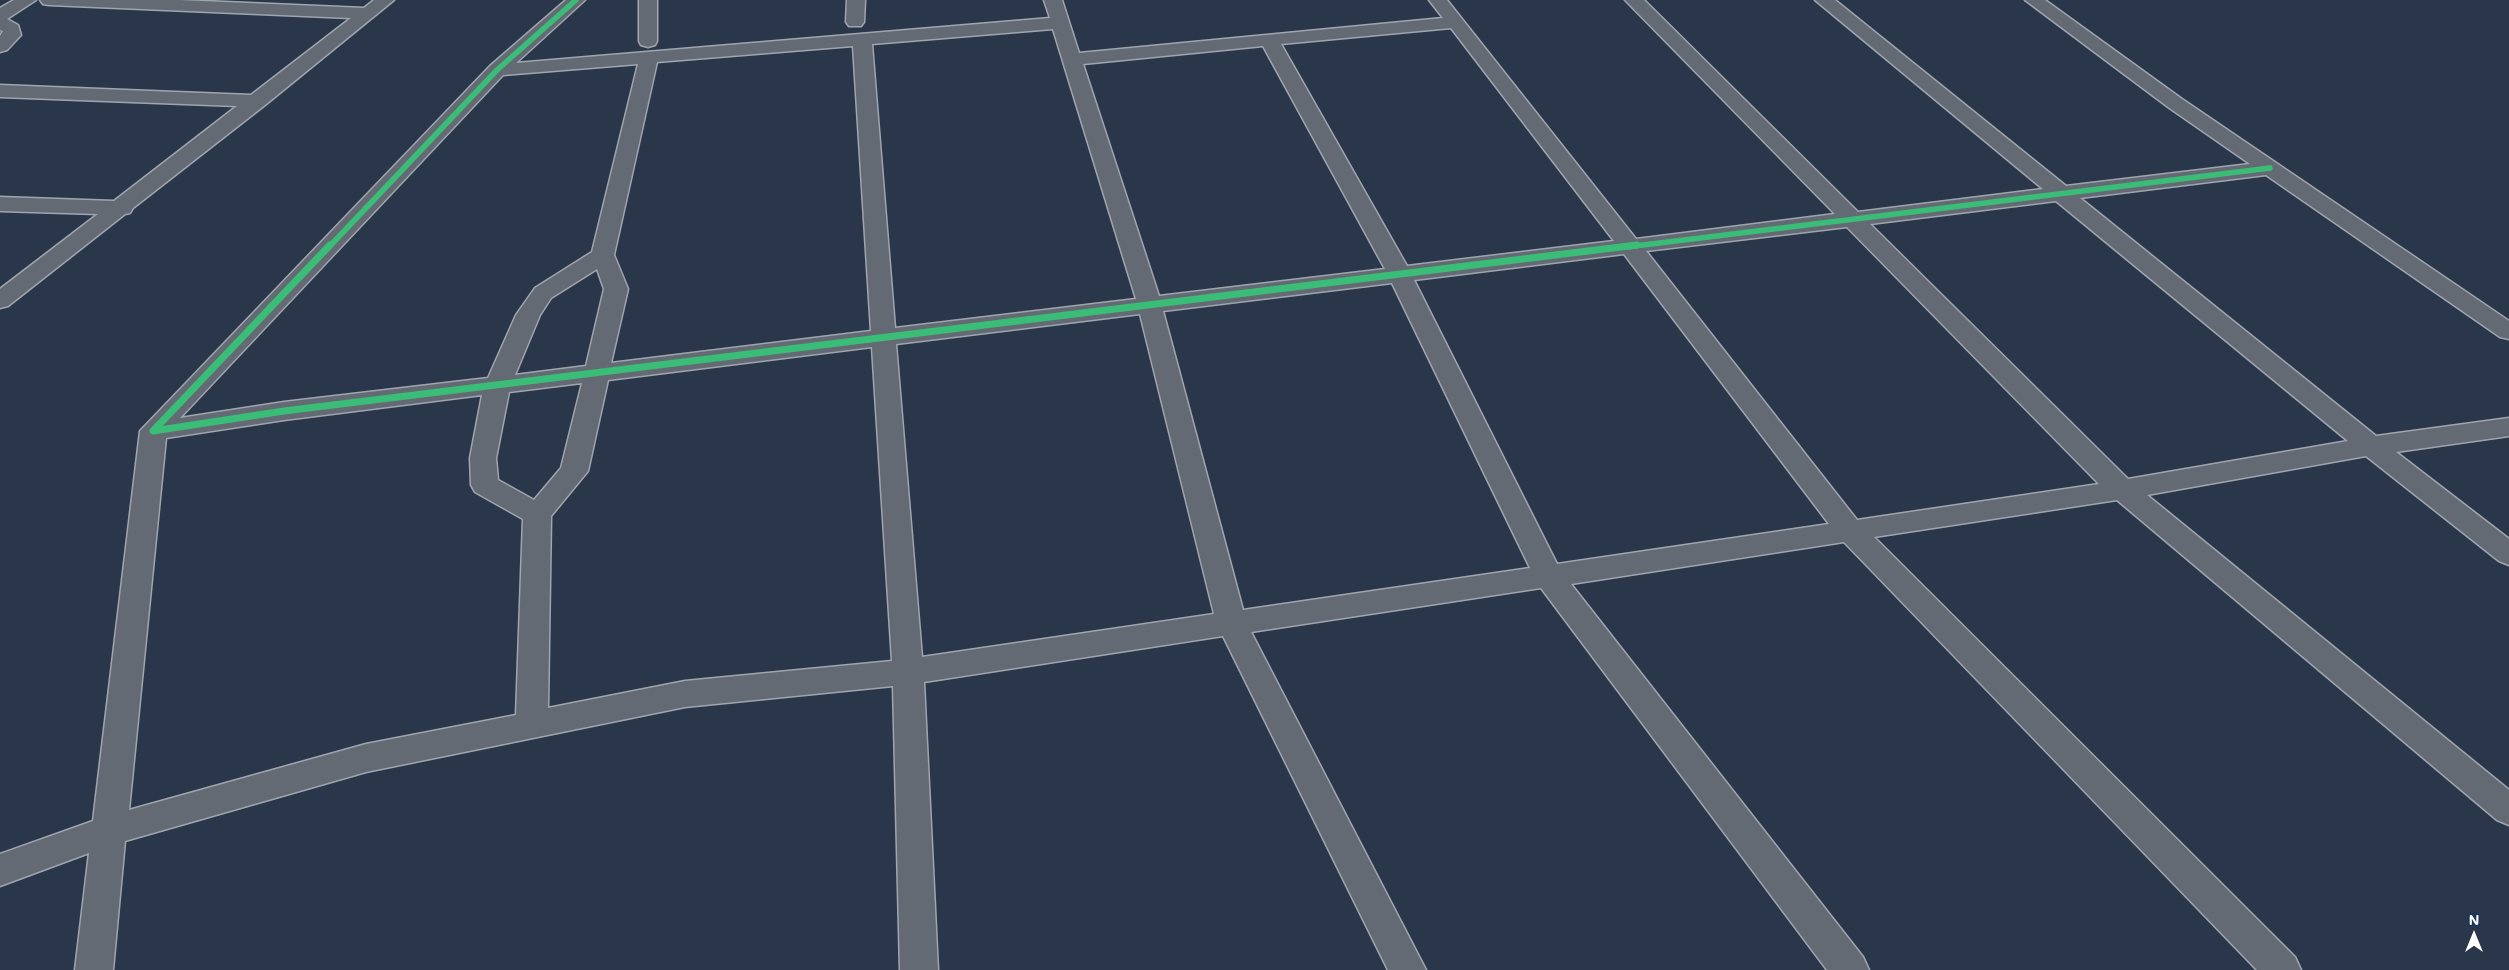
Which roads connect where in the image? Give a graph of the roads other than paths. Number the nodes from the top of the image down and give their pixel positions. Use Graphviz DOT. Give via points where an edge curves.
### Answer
graph roads {
  1 [pos="27,0"];
  2 [pos="49,0"];
  3 [pos="385,0"];
  4 [pos="576,0"];
  5 [pos="648,0"];
  6 [pos="856,0"];
  7 [pos="1438,0"];
  8 [pos="1634,0"];
  9 [pos="1824,0"];
  10 [pos="2034,0"];
  11 [pos="1053,2"];
  12 [pos="1034,6"];
  13 [pos="367,13"];
  14 [pos="0,16"];
  15 [pos="1456,22"];
  16 [pos="0,23"];
  17 [pos="1060,23"];
  18 [pos="835,24"];
  19 [pos="864,27"];
  20 [pos="766,30"];
  21 [pos="1269,40"];
  22 [pos="0,46"];
  23 [pos="648,49"];
  24 [pos="516,51"];
  25 [pos="1072,59"];
  26 [pos="497,70"];
  27 [pos="0,90"];
  28 [pos="258,101"];
  29 [pos="2270,168"];
  30 [pos="2064,193"];
  31 [pos="0,204"];
  32 [pos="122,208"];
  33 [pos="1855,219"];
  34 [pos="1630,246"];
  35 [pos="603,255"];
  36 [pos="1400,275"];
  37 [pos="0,302"];
  38 [pos="1150,305"];
  39 [pos="2509,332"];
  40 [pos="884,338"];
  41 [pos="595,373"];
  42 [pos="497,386"];
  43 [pos="2509,427"];
  44 [pos="152,431"];
  45 [pos="2371,446"];
  46 [pos="2122,490"];
  47 [pos="537,514"];
  48 [pos="1850,531"];
  49 [pos="2509,554"];
  50 [pos="1549,577"];
  51 [pos="1231,622"];
  52 [pos="908,672"];
  53 [pos="532,724"];
  54 [pos="2509,810"];
  55 [pos="109,830"];
  56 [pos="0,870"];
  57 [pos="94,970"];
  58 [pos="919,970"];
  59 [pos="1407,970"];
  60 [pos="1850,970"];
  61 [pos="2282,970"];
  1 -- 14 [label="street"];
  2 -- 13 [label="street"];
  3 -- 13 [label="street"];
  4 -- 24 [label="street"];
  5 -- 23 [label="street"];
  6 -- 19 [label="street"];
  7 -- 15 [label="street"];
  8 -- 33 [label="street"];
  9 -- 30 [label="street"];
  10 -- 29 [label="street"];
  11 -- 12 [label="street"];
  11 -- 17 [label="street"];
  13 -- 28 [label="street"];
  15 -- 21 [label="street"];
  15 -- 34 [label="street"];
  16 -- 22 [label="street" via="12,28 12,35"];
  17 -- 19 [label="street"];
  17 -- 25 [label="street"];
  18 -- 19 [label="street"];
  19 -- 23 [label="street"];
  19 -- 40 [label="street"];
  20 -- 23 [label="street"];
  21 -- 25 [label="street"];
  21 -- 36 [label="street"];
  23 -- 24 [label="street"];
  23 -- 26 [label="street"];
  23 -- 35 [label="street"];
  24 -- 26 [label="street"];
  25 -- 38 [label="street"];
  26 -- 44 [label="street"];
  27 -- 28 [label="street"];
  28 -- 32 [label="street"];
  29 -- 30 [label="street"];
  29 -- 39 [label="street"];
  30 -- 33 [label="street"];
  30 -- 45 [label="street"];
  31 -- 32 [label="street"];
  32 -- 37 [label="street"];
  33 -- 34 [label="street"];
  33 -- 46 [label="street"];
  34 -- 36 [label="street"];
  34 -- 48 [label="street"];
  35 -- 41 [label="street" via="616,289"];
  35 -- 42 [label="street" via="543,293 528,315"];
  36 -- 38 [label="street"];
  36 -- 50 [label="street"];
  38 -- 40 [label="street"];
  38 -- 51 [label="street"];
  40 -- 41 [label="street"];
  40 -- 52 [label="street"];
  41 -- 42 [label="street"];
  41 -- 47 [label="street" via="574,471"];
  42 -- 44 [label="street"];
  42 -- 47 [label="street" via="483,458 485,485"];
  43 -- 45 [label="street"];
  44 -- 55 [label="street"];
  45 -- 46 [label="street"];
  45 -- 49 [label="street"];
  46 -- 48 [label="street"];
  46 -- 54 [label="street"];
  47 -- 53 [label="street"];
  48 -- 50 [label="street"];
  48 -- 61 [label="street"];
  50 -- 51 [label="street"];
  50 -- 60 [label="street"];
  51 -- 52 [label="street"];
  51 -- 59 [label="street"];
  52 -- 53 [label="street" via="685,694"];
  52 -- 58 [label="street"];
  53 -- 55 [label="street" via="366,758"];
  55 -- 56 [label="street"];
  55 -- 57 [label="street"];
}
